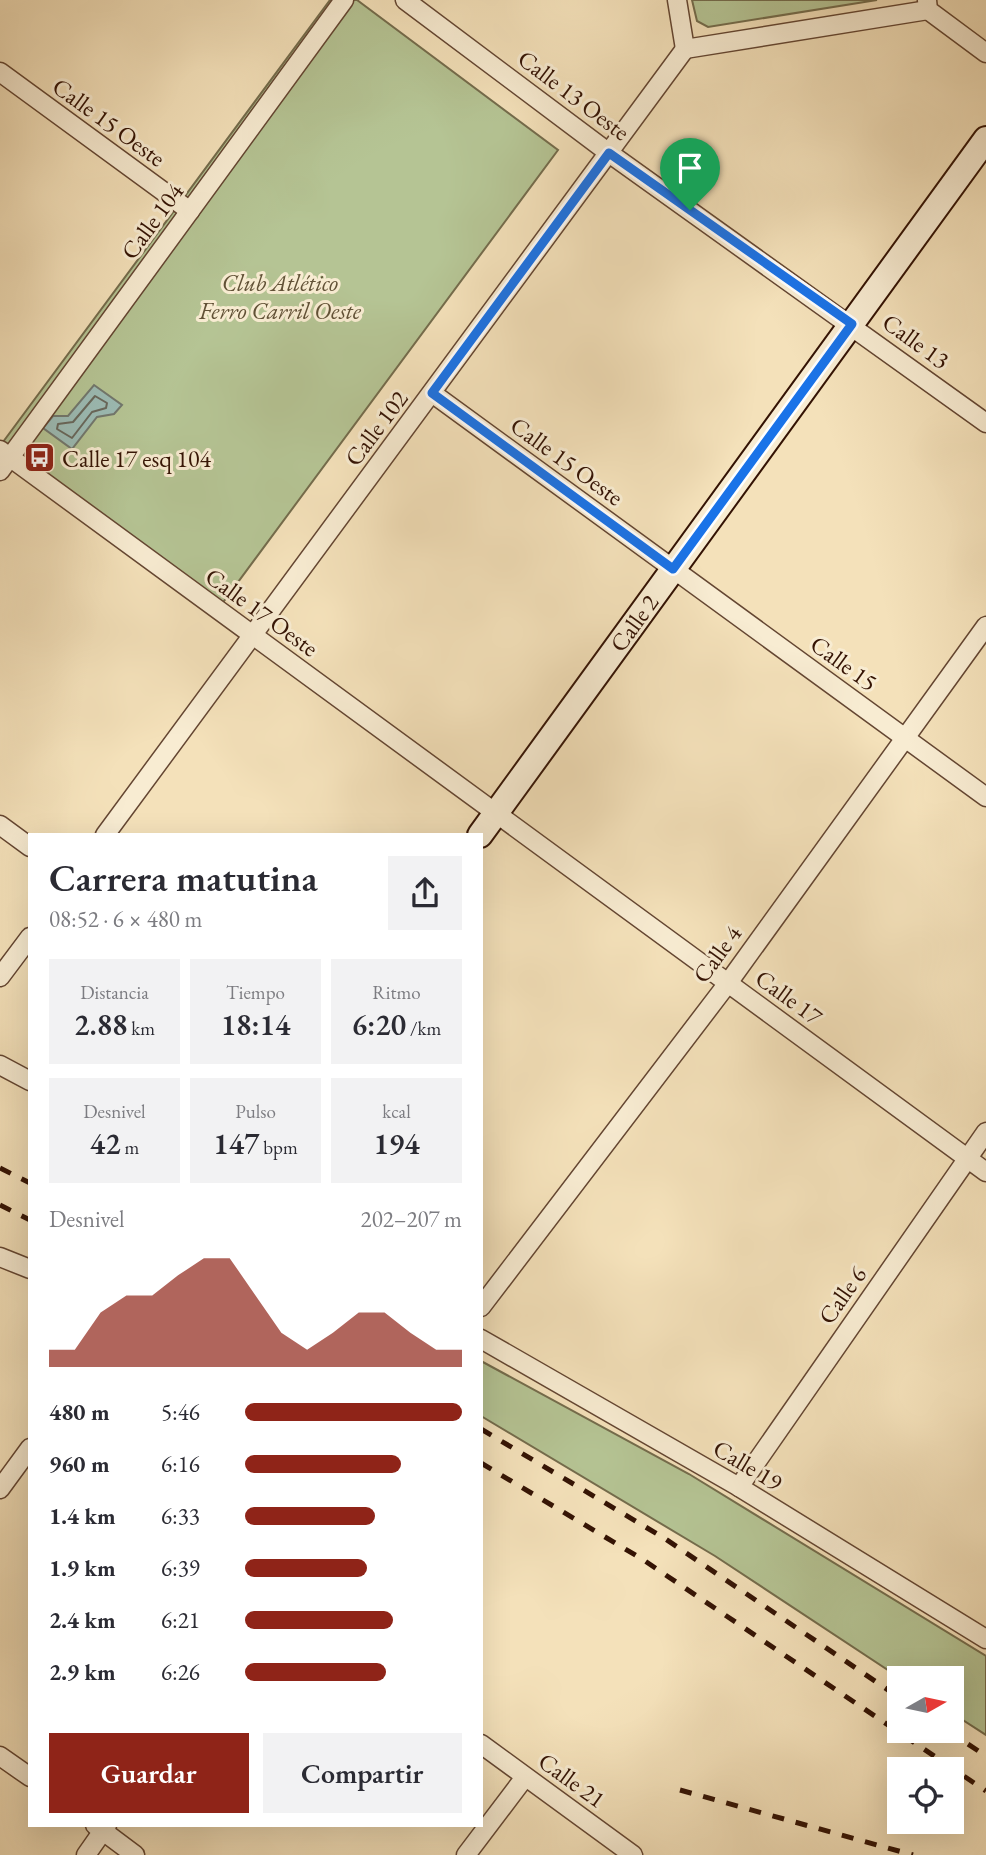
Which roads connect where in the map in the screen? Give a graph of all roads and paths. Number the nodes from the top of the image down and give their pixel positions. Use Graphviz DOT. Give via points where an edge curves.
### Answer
graph roads {
  1 [pos="344,0"];
  2 [pos="405,0"];
  3 [pos="677,0"];
  4 [pos="927,5"];
  5 [pos="685,49"];
  6 [pos="986,53"];
  7 [pos="0,72"];
  8 [pos="986,139"];
  9 [pos="609,153"];
  10 [pos="190,211"];
  11 [pos="852,324"];
  12 [pos="432,393"];
  13 [pos="986,423"];
  14 [pos="3,459"];
  15 [pos="673,569"];
  16 [pos="986,626"];
  17 [pos="253,635"];
  18 [pos="904,737"];
  19 [pos="986,797"];
  20 [pos="496,813"];
  21 [pos="0,825"];
  22 [pos="106,833"];
  23 [pos="481,833"];
  24 [pos="28,846"];
  25 [pos="28,940"];
  26 [pos="0,977"];
  27 [pos="728,983"];
  28 [pos="0,1065"];
  29 [pos="28,1080"];
  30 [pos="986,1132"];
  31 [pos="967,1158"];
  32 [pos="986,1172"];
  33 [pos="0,1257"];
  34 [pos="28,1268"];
  35 [pos="483,1304"];
  36 [pos="483,1340"];
  37 [pos="28,1451"];
  38 [pos="738,1487"];
  39 [pos="0,1489"];
  40 [pos="986,1639"];
  41 [pos="483,1746"];
  42 [pos="0,1756"];
  43 [pos="28,1776"];
  44 [pos="525,1777"];
  45 [pos="102,1827"];
  46 [pos="86,1855"];
  47 [pos="135,1855"];
  48 [pos="466,1855"];
  49 [pos="633,1855"];
  1 -- 10 [label="street, Calle 104"];
  2 -- 9 [label="street, Calle 13 Oeste"];
  3 -- 5 [label="street"];
  4 -- 5 [label="street"];
  4 -- 6 [label="street"];
  5 -- 9 [label="street, Calle 102"];
  7 -- 10 [label="street, Calle 15 Oeste"];
  8 -- 11 [label="street, Calle 2"];
  9 -- 11 [label="street, Calle 13 Oeste"];
  9 -- 12 [label="street, Calle 102"];
  10 -- 14 [label="street, Calle 104"];
  11 -- 13 [label="street, Calle 13"];
  11 -- 15 [label="street, Calle 2"];
  12 -- 15 [label="street, Calle 15 Oeste"];
  12 -- 17 [label="street, Calle 102"];
  14 -- 17 [label="street, Calle 17 Oeste"];
  15 -- 18 [label="street, Calle 15"];
  15 -- 20 [label="street, Calle 2"];
  16 -- 18 [label="street, Calle 4"];
  17 -- 20 [label="street, Calle 17 Oeste"];
  17 -- 22 [label="street, Calle 102"];
  18 -- 19 [label="street, Calle 15"];
  18 -- 27 [label="street, Calle 4"];
  20 -- 23 [label="street, Calle 2"];
  20 -- 27 [label="street, Calle 17"];
  21 -- 24 [label="street"];
  25 -- 26 [label="street"];
  27 -- 31 [label="street, Calle 17"];
  27 -- 35 [label="street, Calle 4"];
  28 -- 29 [label="street"];
  30 -- 31 [label="street, Calle 6"];
  31 -- 32 [label="street, Calle 17"];
  31 -- 38 [label="street, Calle 6"];
  33 -- 34 [label="street"];
  36 -- 38 [label="street, Calle 19"];
  37 -- 39 [label="street"];
  38 -- 40 [label="street, Calle 19"];
  41 -- 44 [label="street, Calle 21"];
  42 -- 43 [label="street"];
  44 -- 48 [label="street"];
  44 -- 49 [label="street, Calle 21"];
  45 -- 46 [label="street"];
  45 -- 47 [label="street"];
}
